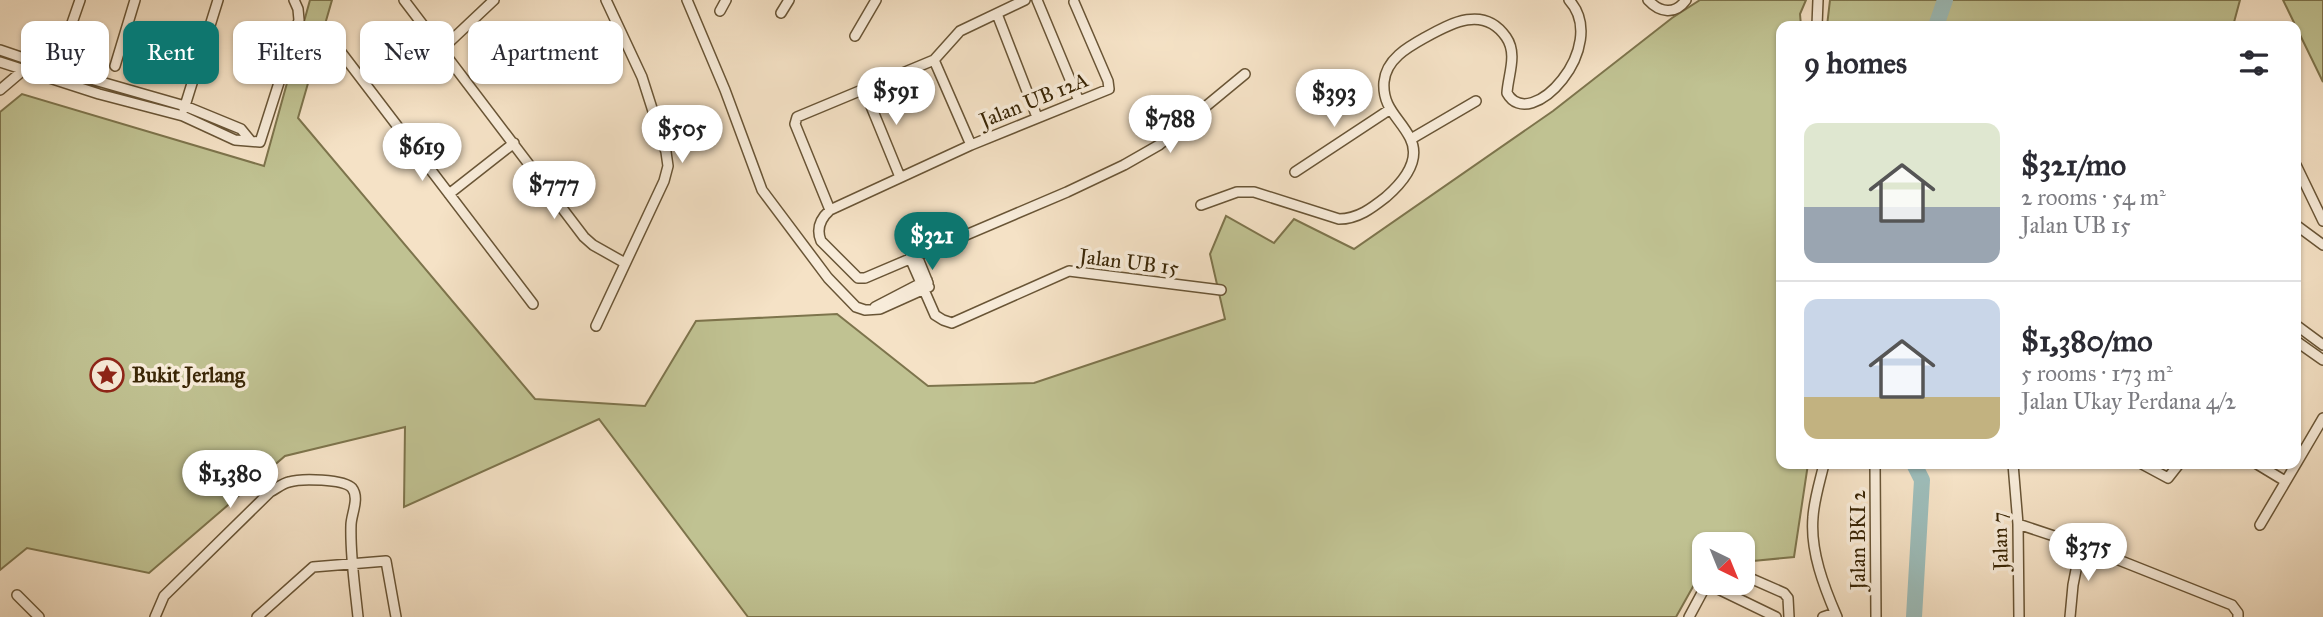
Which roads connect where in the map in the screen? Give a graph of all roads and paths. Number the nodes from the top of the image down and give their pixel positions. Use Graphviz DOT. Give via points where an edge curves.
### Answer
graph roads {
  1 [pos="80,0"];
  2 [pos="135,0"];
  3 [pos="218,0"];
  4 [pos="294,0"];
  5 [pos="419,0"];
  6 [pos="494,0"];
  7 [pos="606,0"];
  8 [pos="687,0"];
  9 [pos="726,0"];
  10 [pos="789,0"];
  11 [pos="876,0"];
  12 [pos="1025,0"];
  13 [pos="1037,0"];
  14 [pos="1569,0"];
  15 [pos="1648,0"];
  16 [pos="1686,0"];
  17 [pos="1818,0"];
  18 [pos="1074,2"];
  19 [pos="407,4"];
  20 [pos="720,11"];
  21 [pos="781,13"];
  22 [pos="997,14"];
  23 [pos="72,21"];
  24 [pos="420,21"];
  25 [pos="1817,21"];
  26 [pos="855,36"];
  27 [pos="454,38"];
  28 [pos="0,50"];
  29 [pos="21,57"];
  30 [pos="346,59"];
  31 [pos="934,60"];
  32 [pos="0,62"];
  33 [pos="454,65"];
  34 [pos="115,66"];
  35 [pos="21,68"];
  36 [pos="21,71"];
  37 [pos="1245,74"];
  38 [pos="69,84"];
  39 [pos="101,84"];
  40 [pos="2,86"];
  41 [pos="864,89"];
  42 [pos="1079,101"];
  43 [pos="1476,101"];
  44 [pos="1389,110"];
  45 [pos="184,111"];
  46 [pos="1037,117"];
  47 [pos="1411,139"];
  48 [pos="514,143"];
  49 [pos="971,145"];
  50 [pos="1295,172"];
  51 [pos="2301,175"];
  52 [pos="900,177"];
  53 [pos="449,194"];
  54 [pos="1201,205"];
  55 [pos="830,210"];
  56 [pos="2323,221"];
  57 [pos="2301,229"];
  58 [pos="2323,245"];
  59 [pos="914,257"];
  60 [pos="625,264"];
  61 [pos="925,285"];
  62 [pos="1221,290"];
  63 [pos="533,304"];
  64 [pos="596,326"];
  65 [pos="2301,329"];
  66 [pos="2301,345"];
  67 [pos="2323,345"];
  68 [pos="2323,360"];
  69 [pos="2323,418"];
  70 [pos="2301,455"];
  71 [pos="1823,469"];
  72 [pos="1875,469"];
  73 [pos="2013,469"];
  74 [pos="2151,469"];
  75 [pos="2175,469"];
  76 [pos="2265,469"];
  77 [pos="2293,469"];
  78 [pos="2286,481"];
  79 [pos="2018,524"];
  80 [pos="2260,525"];
  81 [pos="2081,545"];
  82 [pos="352,564"];
  83 [pos="1755,580"];
  84 [pos="17,595"];
  85 [pos="1701,595"];
  86 [pos="1738,595"];
  87 [pos="270,605"];
  88 [pos="1836,615"];
  89 [pos="2238,615"];
  90 [pos="40,617"];
  91 [pos="155,617"];
  92 [pos="257,617"];
  93 [pos="273,617"];
  94 [pos="358,617"];
  95 [pos="396,617"];
  96 [pos="1689,617"];
  97 [pos="1776,617"];
  98 [pos="1789,617"];
  99 [pos="1823,617"];
  100 [pos="1876,617"];
  101 [pos="2019,617"];
  102 [pos="2070,617"];
  1 -- 23 [label="street"];
  2 -- 34 [label="street"];
  3 -- 45 [label="street"];
  4 -- 45 [label="street" via="299,20 260,142 234,140"];
  5 -- 19 [label="street"];
  6 -- 27 [label="street"];
  7 -- 60 [label="street" via="642,78 668,166"];
  8 -- 61 [label="street" via="762,190 838,289 856,307 870,310"];
  9 -- 20 [label="street"];
  10 -- 21 [label="street"];
  11 -- 26 [label="street"];
  12 -- 22 [label="street"];
  13 -- 42 [label="street"];
  14 -- 44 [label="street" via="1582,36 1567,75 1550,93 1527,105 1511,101 1507,93 1512,50 1507,38 1490,23 1457,21 1406,48 1390,64 1384,82"];
  15 -- 16 [label="street" via="1666,12"];
  17 -- 25 [label="street"];
  18 -- 42 [label="street, Jalan UB 12A" via="1109,89"];
  19 -- 24 [label="street"];
  22 -- 31 [label="street" via="960,31"];
  22 -- 46 [label="street"];
  28 -- 29 [label="street"];
  30 -- 53 [label="street"];
  31 -- 41 [label="street"];
  31 -- 49 [label="street"];
  32 -- 35 [label="street"];
  33 -- 48 [label="street"];
  36 -- 40 [label="street"];
  37 -- 59 [label="street" via="1159,145 1124,165"];
  38 -- 45 [label="street"];
  39 -- 45 [label="street"];
  41 -- 52 [label="street"];
  41 -- 55 [label="street" via="795,121"];
  42 -- 46 [label="street, Jalan UB 12A"];
  43 -- 47 [label="street"];
  44 -- 47 [label="street"];
  44 -- 50 [label="street"];
  46 -- 49 [label="street, Jalan UB 12A"];
  47 -- 54 [label="street" via="1409,172 1400,185 1350,219 1254,192 1237,192"];
  48 -- 53 [label="street"];
  48 -- 60 [label="street" via="584,237"];
  49 -- 52 [label="street, Jalan UB 12A"];
  51 -- 56 [label="street"];
  52 -- 55 [label="street, Jalan UB 12A"];
  53 -- 63 [label="street"];
  55 -- 59 [label="street" via="820,222 818,235 858,278"];
  57 -- 58 [label="street"];
  59 -- 61 [label="street, Jalan UB 15"];
  60 -- 64 [label="street"];
  61 -- 62 [label="street, Jalan UB 15" via="935,315 952,323 1069,271"];
  65 -- 67 [label="street"];
  66 -- 68 [label="street"];
  69 -- 70 [label="street"];
  71 -- 88 [label="street" via="1813,517 1815,547"];
  72 -- 100 [label="street, Jalan BKI 2"];
  73 -- 79 [label="street, Jalan 7"];
  74 -- 75 [label="street" via="2168,478"];
  76 -- 78 [label="street"];
  77 -- 78 [label="street"];
  78 -- 80 [label="street"];
  79 -- 81 [label="street"];
  79 -- 101 [label="street, Jalan 7"];
  81 -- 89 [label="street" via="2232,605"];
  81 -- 102 [label="street"];
  82 -- 87 [label="street" via="313,567"];
  82 -- 91 [label="street" via="352,489 327,480 289,482 270,492 164,596"];
  82 -- 94 [label="street"];
  82 -- 95 [label="street" via="386,561"];
  83 -- 98 [label="street" via="1784,593"];
  84 -- 90 [label="street"];
  85 -- 96 [label="street"];
  86 -- 97 [label="street"];
  87 -- 92 [label="street"];
  87 -- 93 [label="street"];
  88 -- 99 [label="street"];
}
